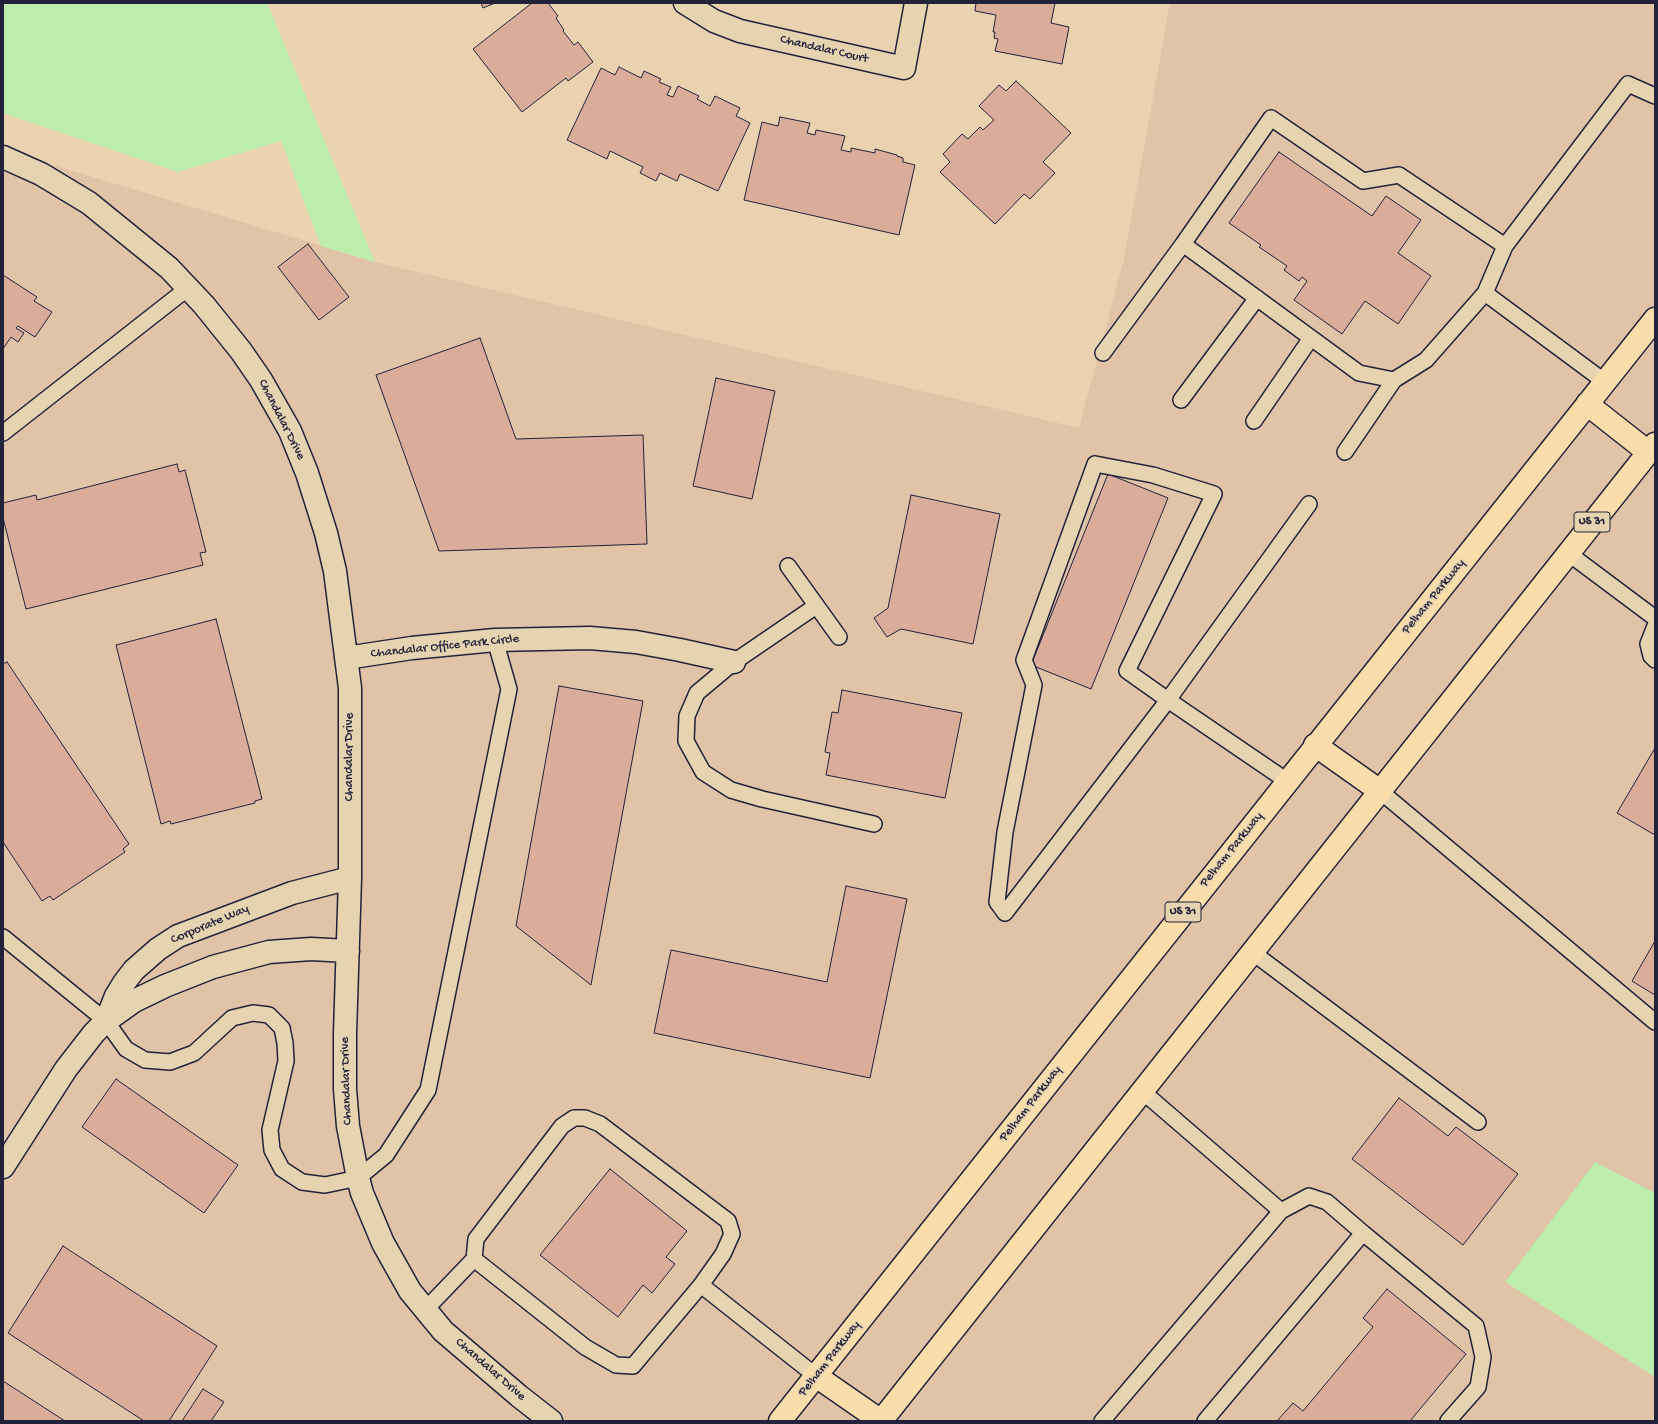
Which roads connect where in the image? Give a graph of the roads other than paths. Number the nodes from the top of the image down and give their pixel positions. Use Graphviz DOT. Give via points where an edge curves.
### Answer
graph roads {
  1 [pos="685,3"];
  2 [pos="916,3"];
  3 [pos="1655,96"];
  4 [pos="3,157"];
  5 [pos="1183,244"];
  6 [pos="1505,246"];
  7 [pos="188,288"];
  8 [pos="1485,293"];
  9 [pos="1257,298"];
  10 [pos="1655,318"];
  11 [pos="1312,338"];
  12 [pos="1103,353"];
  13 [pos="1394,380"];
  14 [pos="1605,382"];
  15 [pos="1181,400"];
  16 [pos="1587,404"];
  17 [pos="1254,421"];
  18 [pos="3,433"];
  19 [pos="1653,451"];
  20 [pos="1345,452"];
  21 [pos="1309,504"];
  22 [pos="1568,554"];
  23 [pos="788,566"];
  24 [pos="816,606"];
  25 [pos="1655,618"];
  26 [pos="1655,626"];
  27 [pos="839,637"];
  28 [pos="496,640"];
  29 [pos="346,658"];
  30 [pos="1655,660"];
  31 [pos="734,662"];
  32 [pos="1168,700"];
  33 [pos="1315,745"];
  34 [pos="1287,781"];
  35 [pos="1380,791"];
  36 [pos="874,824"];
  37 [pos="350,878"];
  38 [pos="3,936"];
  39 [pos="348,950"];
  40 [pos="1252,952"];
  41 [pos="106,1021"];
  42 [pos="1655,1022"];
  43 [pos="1142,1091"];
  44 [pos="1478,1122"];
  45 [pos="3,1167"];
  46 [pos="358,1178"];
  47 [pos="1281,1212"];
  48 [pos="1363,1233"];
  49 [pos="474,1259"];
  50 [pos="701,1285"];
  51 [pos="426,1309"];
  52 [pos="816,1376"];
  53 [pos="550,1421"];
  54 [pos="780,1421"];
  55 [pos="881,1421"];
  56 [pos="1102,1421"];
  57 [pos="1205,1421"];
  58 [pos="1448,1421"];
  1 -- 2 [label="street, Chandalar Court" via="714,21 740,31 904,68"];
  3 -- 6 [label="lane" via="1628,84"];
  4 -- 7 [label="street, Chandalar Drive" via="41,174 89,203 169,268"];
  5 -- 6 [label="lane" via="1271,118 1363,181 1399,175"];
  5 -- 9 [label="lane"];
  5 -- 12 [label="lane"];
  6 -- 8 [label="lane"];
  7 -- 18 [label="lane"];
  7 -- 29 [label="street, Chandalar Drive" via="204,304 261,380 290,432 307,472 336,571"];
  8 -- 13 [label="lane" via="1426,360"];
  8 -- 14 [label="lane"];
  9 -- 11 [label="lane"];
  9 -- 15 [label="lane"];
  10 -- 14 [label="main road, Pelham Parkway / US 31"];
  11 -- 13 [label="lane" via="1359,373"];
  11 -- 17 [label="lane"];
  13 -- 20 [label="lane"];
  14 -- 16 [label="main road, Pelham Parkway / US 31"];
  16 -- 19 [label="main road"];
  16 -- 33 [label="main road, Pelham Parkway / US 31"];
  19 -- 22 [label="main road, US 31"];
  21 -- 32 [label="lane"];
  22 -- 25 [label="lane"];
  22 -- 35 [label="main road, US 31"];
  23 -- 24 [label="lane"];
  24 -- 27 [label="lane"];
  24 -- 31 [label="lane"];
  26 -- 30 [label="lane" via="1648,644 1651,656"];
  28 -- 29 [label="street, Chandalar Office Park Circle" via="412,648"];
  28 -- 31 [label="street, Chandalar Office Park Circle" via="590,638 636,642"];
  28 -- 46 [label="lane" via="509,689 428,1090 386,1155"];
  29 -- 37 [label="street, Chandalar Drive" via="350,688"];
  31 -- 36 [label="lane" via="698,692 687,716 686,741 703,772 731,790"];
  32 -- 32 [label="lane" via="1019,894 1005,913 997,902 1005,832 1034,685 1024,660 1095,464 1152,475 1214,494 1127,671"];
  32 -- 34 [label="lane"];
  33 -- 34 [label="main road, Pelham Parkway / US 31"];
  33 -- 35 [label="main road"];
  34 -- 52 [label="main road, Pelham Parkway / US 31"];
  35 -- 40 [label="main road, US 31"];
  35 -- 42 [label="lane"];
  37 -- 39 [label="street, Chandalar Drive"];
  37 -- 41 [label="street, Corporate Way" via="292,893 178,936 158,948 134,970 116,996"];
  38 -- 41 [label="lane"];
  39 -- 41 [label="street, Corporate Way" via="269,952 213,967 134,1001"];
  39 -- 46 [label="street, Chandalar Drive" via="346,1089 348,1126"];
  40 -- 43 [label="main road, US 31"];
  40 -- 44 [label="lane"];
  41 -- 45 [label="street, Corporate Way" via="66,1069"];
  41 -- 46 [label="lane" via="126,1049 145,1060 170,1062 194,1053 232,1018 253,1013 269,1015 282,1028 285,1043 286,1061 270,1130 272,1150 282,1169 302,1182 324,1185"];
  43 -- 47 [label="lane"];
  43 -- 55 [label="main road, US 31"];
  46 -- 51 [label="street, Chandalar Drive" via="383,1243 410,1291"];
  47 -- 48 [label="lane" via="1309,1196 1327,1202"];
  47 -- 56 [label="lane"];
  48 -- 57 [label="lane"];
  48 -- 58 [label="lane" via="1476,1326 1483,1357 1478,1387"];
  49 -- 50 [label="lane" via="585,1347 616,1365 633,1366"];
  49 -- 50 [label="lane" via="476,1239 562,1126 574,1118 585,1118 600,1124 728,1221 732,1234 723,1254"];
  49 -- 51 [label="lane"];
  50 -- 52 [label="lane"];
  51 -- 53 [label="street, Chandalar Drive" via="443,1330"];
  52 -- 54 [label="main road, Pelham Parkway / US 31"];
  52 -- 55 [label="main road"];
}
